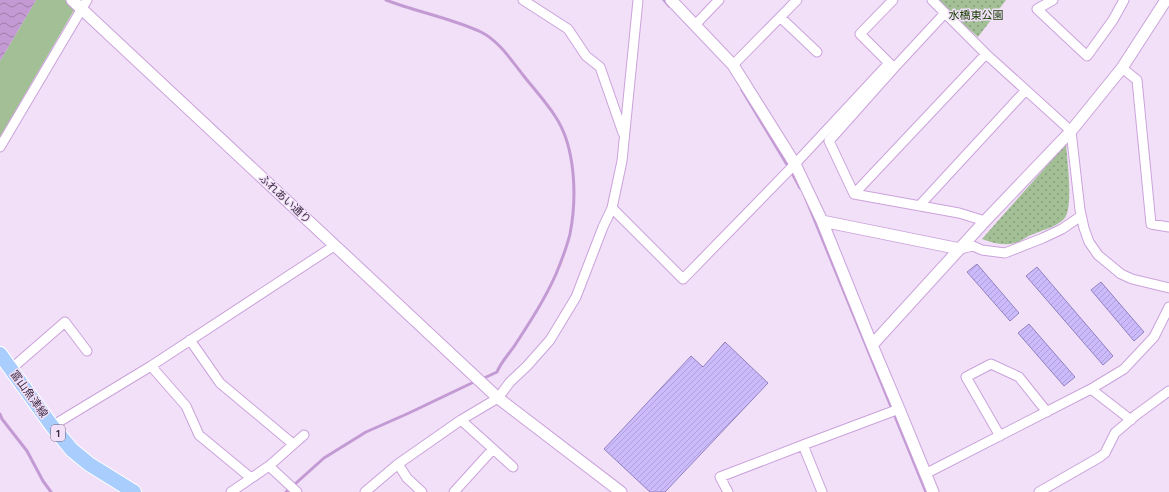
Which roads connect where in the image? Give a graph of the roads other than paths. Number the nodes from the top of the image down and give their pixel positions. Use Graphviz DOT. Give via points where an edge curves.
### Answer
graph roads {
  1 [pos="524,0"];
  2 [pos="638,0"];
  3 [pos="671,0"];
  4 [pos="719,0"];
  5 [pos="797,0"];
  6 [pos="893,0"];
  7 [pos="932,0"];
  8 [pos="1053,0"];
  9 [pos="1124,0"];
  10 [pos="1165,0"];
  11 [pos="1169,2"];
  12 [pos="79,3"];
  13 [pos="945,13"];
  14 [pos="780,18"];
  15 [pos="695,25"];
  16 [pos="817,52"];
  17 [pos="986,54"];
  18 [pos="733,65"];
  19 [pos="891,65"];
  20 [pos="1122,68"];
  21 [pos="1026,90"];
  22 [pos="1071,131"];
  23 [pos="624,136"];
  24 [pos="0,147"];
  25 [pos="795,164"];
  26 [pos="854,194"];
  27 [pos="919,206"];
  28 [pos="612,208"];
  29 [pos="1082,216"];
  30 [pos="822,221"];
  31 [pos="985,221"];
  32 [pos="1169,227"];
  33 [pos="334,246"];
  34 [pos="960,249"];
  35 [pos="1169,288"];
  36 [pos="1169,307"];
  37 [pos="190,340"];
  38 [pos="872,345"];
  39 [pos="87,350"];
  40 [pos="0,354"];
  41 [pos="150,366"];
  42 [pos="11,369"];
  43 [pos="1091,389"];
  44 [pos="1169,393"];
  45 [pos="498,398"];
  46 [pos="899,409"];
  47 [pos="1047,412"];
  48 [pos="461,420"];
  49 [pos="1131,420"];
  50 [pos="52,426"];
  51 [pos="304,435"];
  52 [pos="1000,436"];
  53 [pos="293,444"];
  54 [pos="803,444"];
  55 [pos="493,449"];
  56 [pos="398,464"];
  57 [pos="269,466"];
  58 [pos="513,467"];
  59 [pos="926,474"];
  60 [pos="250,478"];
  61 [pos="134,492"];
  62 [pos="231,492"];
  63 [pos="297,492"];
  64 [pos="365,492"];
  65 [pos="422,492"];
  66 [pos="454,492"];
  67 [pos="621,492"];
  68 [pos="728,492"];
  69 [pos="822,492"];
  70 [pos="933,492"];
  71 [pos="1039,492"];
  1 -- 23 [label="street" via="568,29 586,56 600,67"];
  2 -- 23 [label="street"];
  3 -- 15 [label="street"];
  4 -- 15 [label="street"];
  5 -- 14 [label="street"];
  6 -- 19 [label="street" via="860,34"];
  7 -- 13 [label="street"];
  8 -- 9 [label="street" via="1036,9 1087,56"];
  10 -- 11 [label="street"];
  10 -- 20 [label="street"];
  12 -- 24 [label="street"];
  12 -- 33 [label="street, ふれあい通り"];
  13 -- 17 [label="street"];
  13 -- 19 [label="street"];
  14 -- 16 [label="street"];
  14 -- 18 [label="street"];
  15 -- 18 [label="street"];
  17 -- 21 [label="street"];
  17 -- 26 [label="street"];
  18 -- 25 [label="street"];
  19 -- 25 [label="street"];
  19 -- 26 [label="street" via="829,141"];
  20 -- 22 [label="street"];
  20 -- 32 [label="street" via="1137,80 1151,224"];
  21 -- 22 [label="street"];
  21 -- 27 [label="street"];
  22 -- 29 [label="street"];
  22 -- 31 [label="street"];
  23 -- 28 [label="street" via="622,161"];
  25 -- 28 [label="street" via="683,279"];
  25 -- 30 [label="street"];
  26 -- 27 [label="street"];
  27 -- 31 [label="street" via="959,213"];
  28 -- 45 [label="street" via="576,297 550,340"];
  29 -- 34 [label="street" via="1043,238 1005,252 982,250 973,246"];
  29 -- 35 [label="street" via="1089,242 1098,255 1121,274"];
  30 -- 34 [label="street"];
  30 -- 38 [label="street"];
  31 -- 34 [label="street"];
  33 -- 37 [label="street"];
  33 -- 45 [label="street, ふれあい通り"];
  34 -- 38 [label="street"];
  36 -- 43 [label="street" via="1154,336 1124,369"];
  37 -- 41 [label="street"];
  37 -- 53 [label="street" via="220,383"];
  38 -- 46 [label="street"];
  39 -- 42 [label="street" via="65,322"];
  40 -- 42 [label="main road, 富山魚津線 / 1"];
  41 -- 50 [label="street"];
  41 -- 60 [label="street" via="186,406 198,435"];
  42 -- 50 [label="main road, 富山魚津線 / 1"];
  43 -- 47 [label="street"];
  43 -- 49 [label="street"];
  44 -- 49 [label="street"];
  45 -- 48 [label="street"];
  45 -- 67 [label="street, ふれあい通り"];
  46 -- 54 [label="street"];
  46 -- 59 [label="street"];
  47 -- 52 [label="street"];
  47 -- 52 [label="street" via="1018,377 990,364 966,377"];
  48 -- 55 [label="street"];
  48 -- 56 [label="street"];
  49 -- 71 [label="street" via="1115,433 1105,453 1100,457"];
  50 -- 61 [label="main road, 富山魚津線 / 1" via="72,450 89,464"];
  51 -- 53 [label="street"];
  52 -- 59 [label="street"];
  53 -- 57 [label="street"];
  54 -- 68 [label="street" via="720,477"];
  54 -- 69 [label="street"];
  55 -- 58 [label="street"];
  55 -- 66 [label="street"];
  56 -- 64 [label="street"];
  56 -- 65 [label="street" via="407,478"];
  57 -- 60 [label="street"];
  57 -- 63 [label="street"];
  59 -- 70 [label="street"];
  60 -- 62 [label="street"];
}
